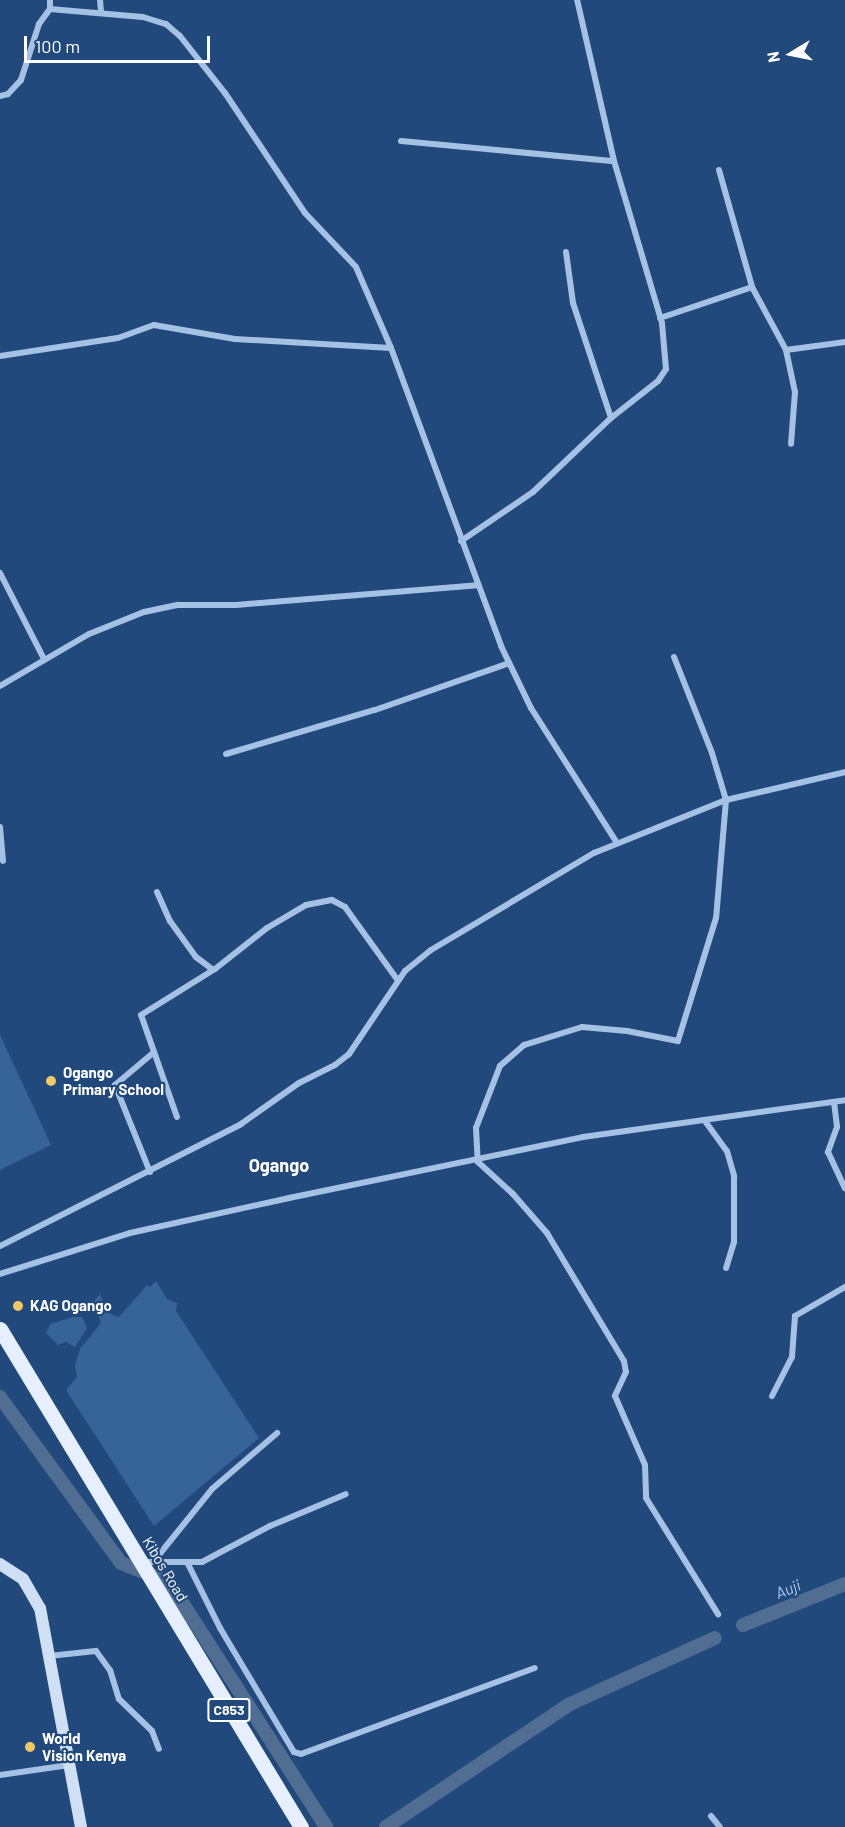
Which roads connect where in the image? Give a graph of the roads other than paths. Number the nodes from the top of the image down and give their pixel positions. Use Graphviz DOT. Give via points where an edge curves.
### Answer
graph roads {
  1 [pos="50,0"];
  2 [pos="100,0"];
  3 [pos="577,0"];
  4 [pos="50,9"];
  5 [pos="101,11"];
  6 [pos="0,96"];
  7 [pos="401,141"];
  8 [pos="614,161"];
  9 [pos="719,170"];
  10 [pos="566,252"];
  11 [pos="752,287"];
  12 [pos="660,318"];
  13 [pos="845,342"];
  14 [pos="391,348"];
  15 [pos="786,350"];
  16 [pos="0,356"];
  17 [pos="611,418"];
  18 [pos="791,444"];
  19 [pos="461,541"];
  20 [pos="0,573"];
  21 [pos="477,585"];
  22 [pos="674,657"];
  23 [pos="44,659"];
  24 [pos="509,663"];
  25 [pos="0,686"];
  26 [pos="226,754"];
  27 [pos="845,772"];
  28 [pos="726,800"];
  29 [pos="0,827"];
  30 [pos="618,843"];
  31 [pos="3,861"];
  32 [pos="157,892"];
  33 [pos="213,970"];
  34 [pos="397,980"];
  35 [pos="153,1053"];
  36 [pos="845,1100"];
  37 [pos="834,1102"];
  38 [pos="177,1117"];
  39 [pos="705,1122"];
  40 [pos="478,1162"];
  41 [pos="150,1172"];
  42 [pos="845,1188"];
  43 [pos="0,1246"];
  44 [pos="726,1268"];
  45 [pos="0,1274"];
  46 [pos="845,1287"];
  47 [pos="0,1329"];
  48 [pos="772,1396"];
  49 [pos="277,1433"];
  50 [pos="346,1494"];
  51 [pos="145,1562"];
  52 [pos="0,1564"];
  53 [pos="188,1564"];
  54 [pos="718,1614"];
  55 [pos="49,1656"];
  56 [pos="535,1668"];
  57 [pos="159,1749"];
  58 [pos="69,1764"];
  59 [pos="0,1775"];
  60 [pos="711,1816"];
  61 [pos="81,1827"];
  62 [pos="301,1827"];
  63 [pos="720,1827"];
  1 -- 4 [label="street"];
  2 -- 5 [label="street"];
  3 -- 8 [label="street"];
  4 -- 5 [label="street"];
  4 -- 6 [label="street" via="39,24 21,80"];
  5 -- 14 [label="street" via="166,24 180,36 225,93 305,213 356,267"];
  7 -- 8 [label="street"];
  8 -- 12 [label="street"];
  9 -- 11 [label="street"];
  10 -- 17 [label="street" via="573,303"];
  11 -- 12 [label="street"];
  11 -- 15 [label="street"];
  12 -- 17 [label="street" via="667,356 664,376"];
  13 -- 15 [label="street"];
  14 -- 16 [label="street" via="235,339 154,325 118,338"];
  14 -- 19 [label="street"];
  15 -- 18 [label="street" via="795,392"];
  17 -- 19 [label="street" via="533,492"];
  19 -- 21 [label="street"];
  20 -- 23 [label="street"];
  21 -- 23 [label="street" via="236,605 178,605 144,612 89,634"];
  21 -- 24 [label="street"];
  22 -- 28 [label="street"];
  23 -- 25 [label="street"];
  24 -- 26 [label="street" via="375,710"];
  24 -- 30 [label="street" via="567,768"];
  27 -- 28 [label="street"];
  28 -- 30 [label="street"];
  28 -- 40 [label="street" via="716,918 678,1041 627,1030 582,1027 524,1045 500,1066 476,1128"];
  29 -- 31 [label="street"];
  30 -- 34 [label="street" via="431,950"];
  32 -- 33 [label="street" via="170,921 196,957"];
  33 -- 34 [label="street" via="296,911 319,900 332,900 345,907"];
  33 -- 35 [label="street" via="141,1015"];
  34 -- 41 [label="street" via="348,1054 335,1065 299,1083 241,1124"];
  35 -- 38 [label="street" via="160,1063"];
  35 -- 41 [label="street" via="115,1085"];
  36 -- 37 [label="street"];
  37 -- 39 [label="street"];
  37 -- 42 [label="street" via="837,1127 828,1152"];
  39 -- 40 [label="street" via="583,1137"];
  39 -- 44 [label="street" via="727,1151 735,1176 734,1242"];
  40 -- 45 [label="street" via="130,1233"];
  40 -- 54 [label="street" via="547,1233 624,1360 626,1372 615,1396 645,1465 646,1498"];
  41 -- 43 [label="street"];
  46 -- 48 [label="street" via="795,1316 792,1357"];
  47 -- 51 [label="main road, Kibos Road / C853"];
  49 -- 51 [label="street" via="212,1489"];
  50 -- 53 [label="street" via="270,1526 202,1562"];
  51 -- 53 [label="street"];
  51 -- 62 [label="main road, Kibos Road / C853" via="159,1593"];
  52 -- 55 [label="street" via="23,1579 40,1608"];
  53 -- 56 [label="street" via="220,1628 294,1752 301,1754"];
  55 -- 57 [label="street" via="96,1651 110,1670 119,1699 152,1731"];
  55 -- 58 [label="street"];
  58 -- 59 [label="street"];
  58 -- 61 [label="street"];
  60 -- 63 [label="street"];
}
